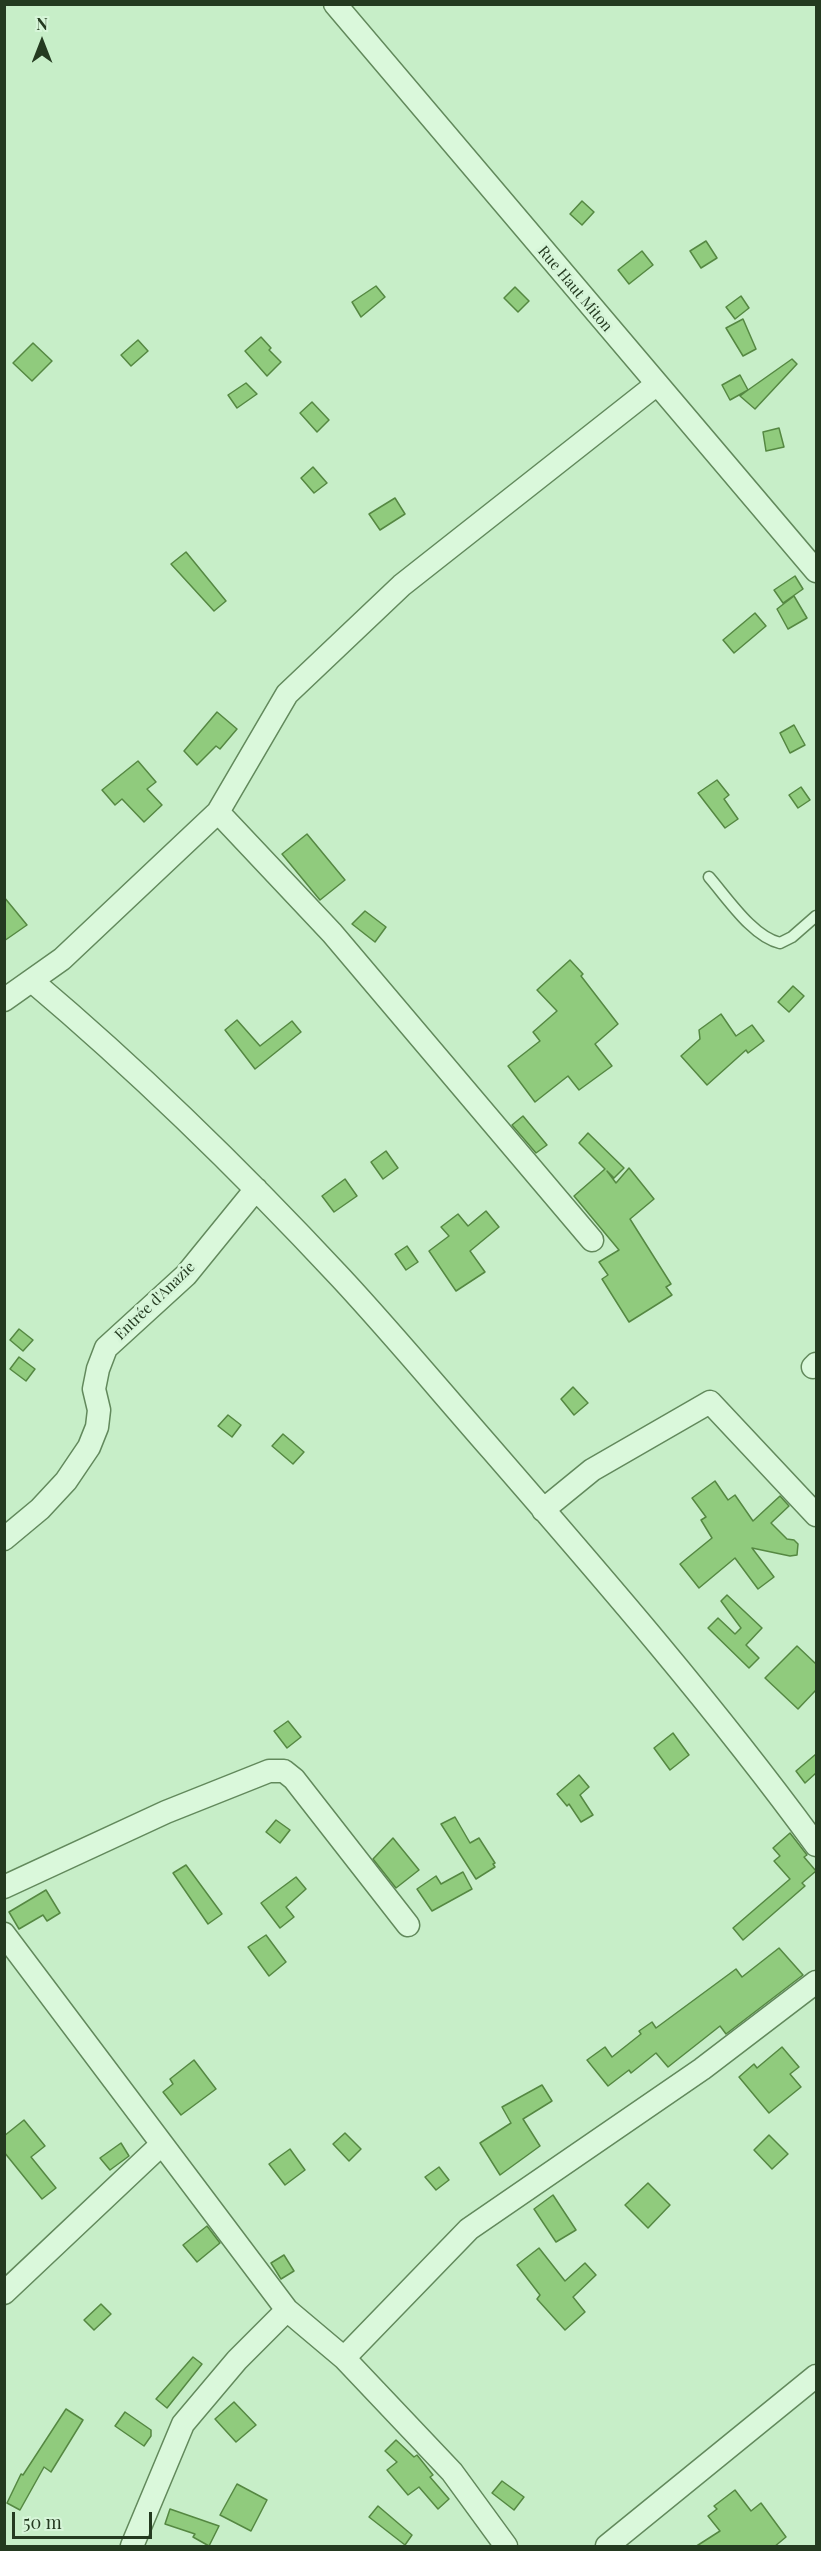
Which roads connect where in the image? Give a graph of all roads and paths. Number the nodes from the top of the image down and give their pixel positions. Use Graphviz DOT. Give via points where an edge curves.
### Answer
graph roads {
  1 [pos="335,4"];
  2 [pos="657,384"];
  3 [pos="816,571"];
  4 [pos="218,812"];
  5 [pos="709,877"];
  6 [pos="816,916"];
  7 [pos="32,981"];
  8 [pos="4,1000"];
  9 [pos="256,1189"];
  10 [pos="592,1240"];
  11 [pos="543,1510"];
  12 [pos="816,1515"];
  13 [pos="4,1539"];
  14 [pos="816,1845"];
  15 [pos="4,1887"];
  16 [pos="408,1925"];
  17 [pos="4,1935"];
  18 [pos="816,1982"];
  19 [pos="162,2144"];
  20 [pos="4,2293"];
  21 [pos="287,2310"];
  22 [pos="344,2358"];
  23 [pos="816,2376"];
  24 [pos="132,2547"];
  25 [pos="506,2547"];
  26 [pos="607,2547"];
  1 -- 2 [label="street, Rue Haut Miton"];
  2 -- 3 [label="street, Rue Haut Miton"];
  2 -- 4 [label="street" via="402,585 287,694"];
  4 -- 7 [label="street" via="62,959"];
  4 -- 10 [label="street" via="332,933"];
  5 -- 6 [label="lane" via="769,941 780,943 792,937"];
  7 -- 8 [label="street"];
  7 -- 9 [label="street" via="92,1032"];
  9 -- 11 [label="street" via="343,1280"];
  9 -- 13 [label="street, Entrée d'Anazie" via="186,1275 106,1348 94,1389 99,1410 89,1447 66,1481"];
  11 -- 12 [label="street" via="592,1470 710,1402"];
  11 -- 14 [label="street" via="763,1773"];
  15 -- 16 [label="street" via="166,1812 269,1771 284,1771"];
  17 -- 19 [label="street"];
  18 -- 22 [label="street" via="702,2069 469,2229"];
  19 -- 20 [label="street"];
  19 -- 21 [label="street"];
  21 -- 22 [label="street"];
  21 -- 24 [label="street" via="237,2360 183,2424"];
  22 -- 25 [label="street" via="452,2472"];
  23 -- 26 [label="street"];
}
